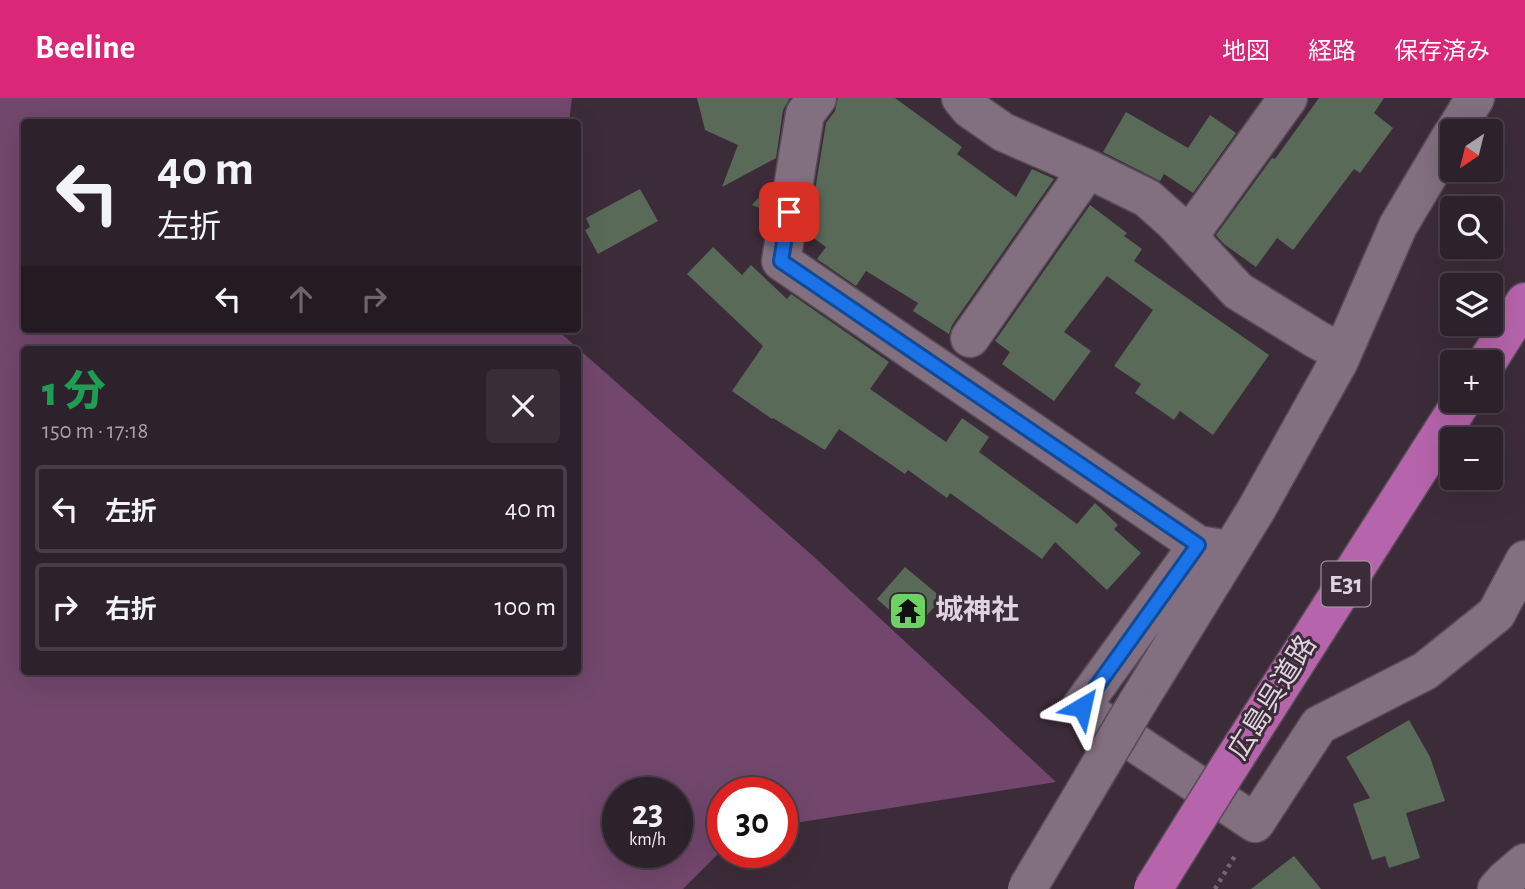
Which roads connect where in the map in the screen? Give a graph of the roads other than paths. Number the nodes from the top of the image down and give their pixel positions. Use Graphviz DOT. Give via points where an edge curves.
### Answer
graph roads {
  1 [pos="817,98"];
  2 [pos="961,98"];
  3 [pos="1288,98"];
  4 [pos="1464,113"];
  5 [pos="1088,169"];
  6 [pos="1188,237"];
  7 [pos="1525,302"];
  8 [pos="970,338"];
  9 [pos="1495,350"];
  10 [pos="1342,354"];
  11 [pos="1454,413"];
  12 [pos="1215,548"];
  13 [pos="1525,560"];
  14 [pos="1525,863"];
  15 [pos="1027,889"];
  16 [pos="1153,889"];
  17 [pos="1497,889"];
  1 -- 12 [label="street" via="805,114 781,261"];
  2 -- 5 [label="street" via="1003,132"];
  3 -- 6 [label="street"];
  4 -- 10 [label="street" via="1398,226"];
  5 -- 6 [label="street" via="1147,198"];
  5 -- 8 [label="street"];
  6 -- 10 [label="street" via="1238,291"];
  7 -- 9 [label="highway"];
  10 -- 12 [label="street" via="1262,499"];
  11 -- 16 [label="highway, 広島呉道路 / E31, bridge"];
  12 -- 13 [label="street" via="1082,707 1255,823 1319,724 1425,671 1496,614"];
  12 -- 15 [label="street, bridge" via="1136,705"];
  14 -- 17 [label="street"];
}
